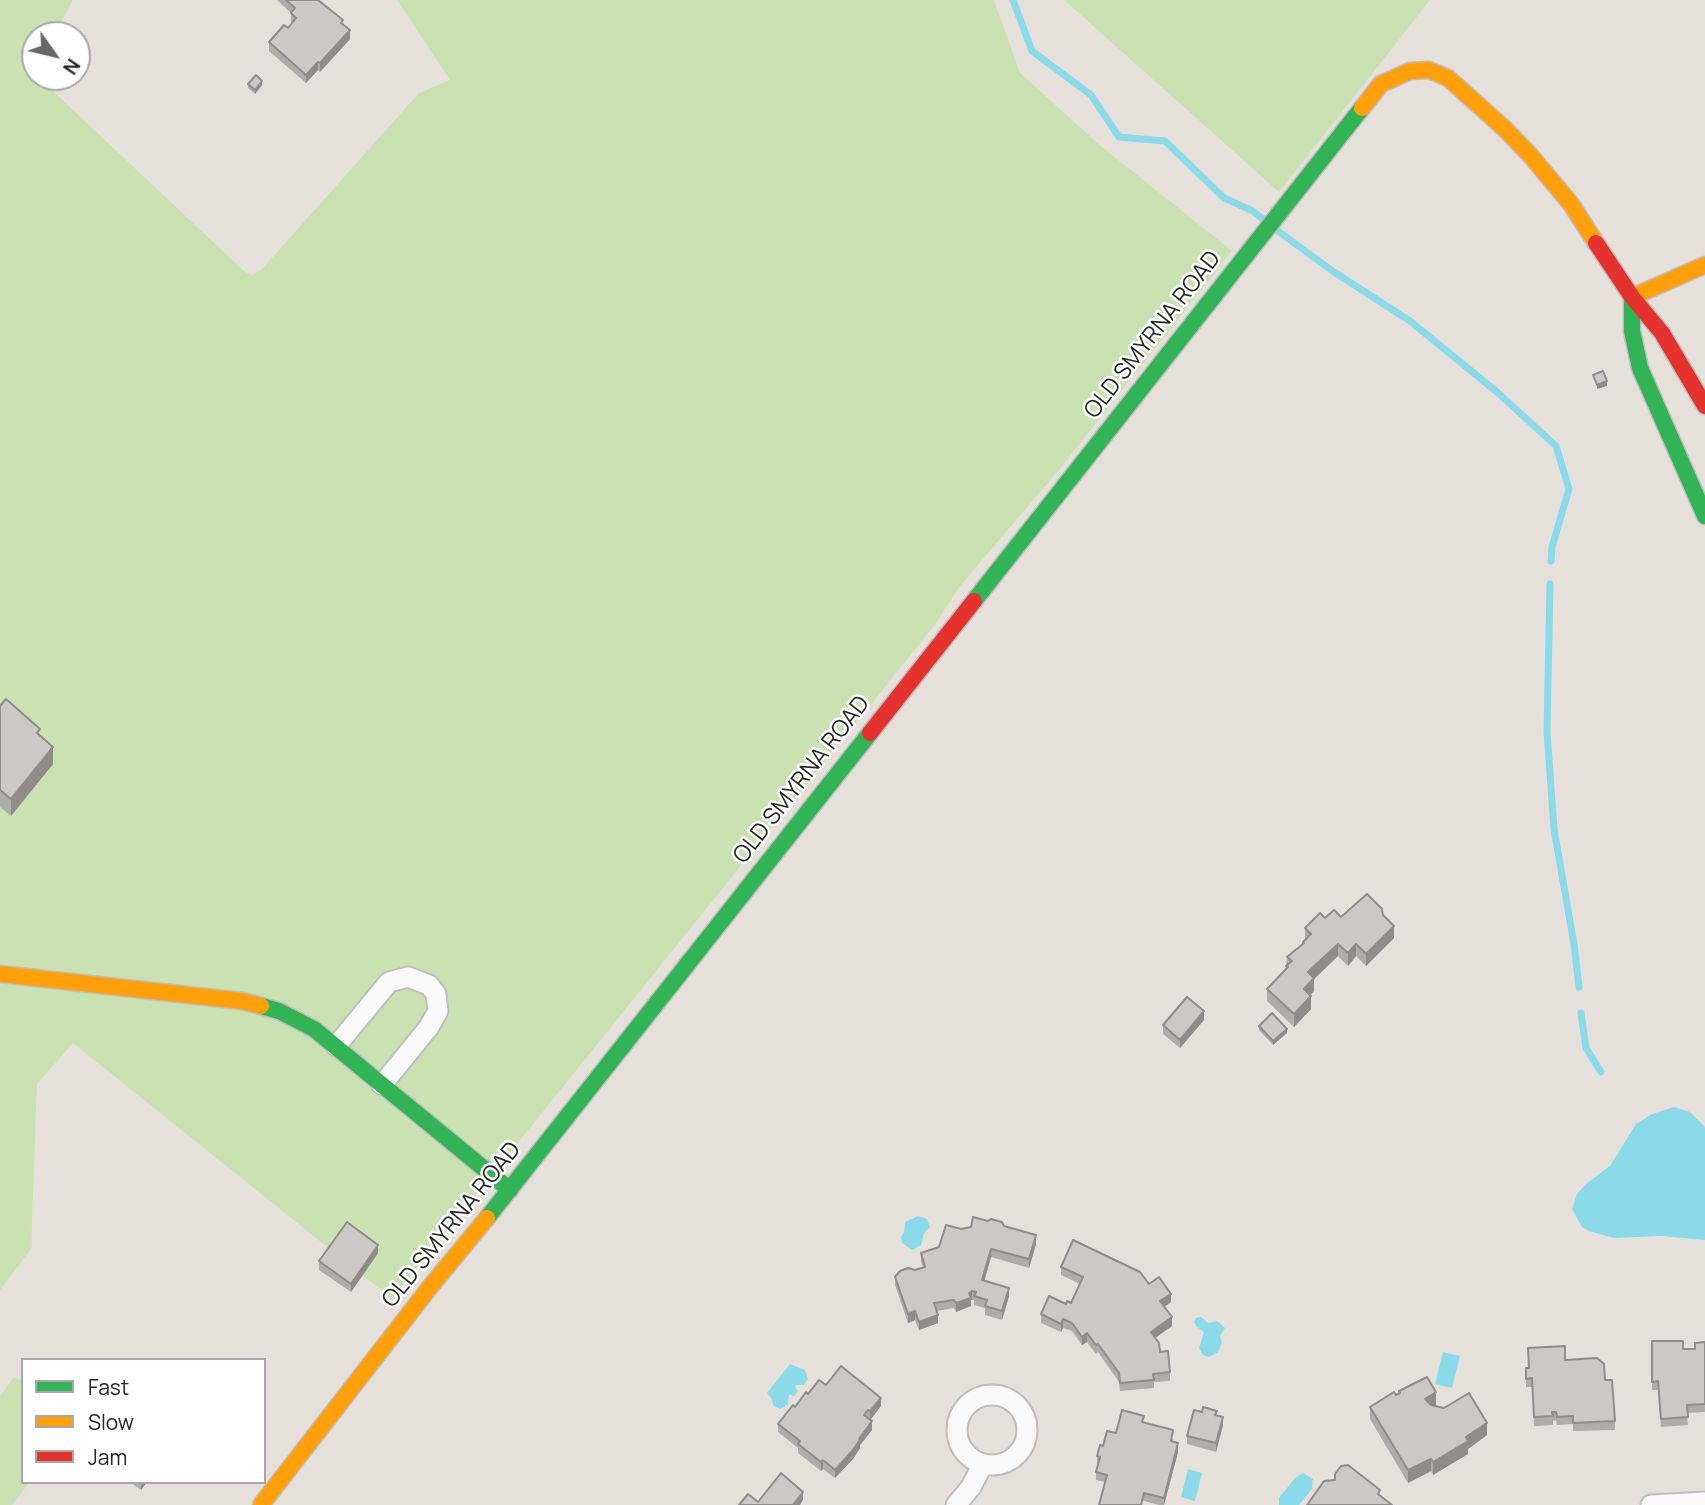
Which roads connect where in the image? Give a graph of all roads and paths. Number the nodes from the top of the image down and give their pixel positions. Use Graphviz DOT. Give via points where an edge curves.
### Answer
graph roads {
  1 [pos="1705,264"];
  2 [pos="1632,297"];
  3 [pos="1705,406"];
  4 [pos="1705,516"];
  5 [pos="0,974"];
  6 [pos="336,1046"];
  7 [pos="382,1085"];
  8 [pos="510,1190"];
  9 [pos="983,1464"];
  10 [pos="1705,1502"];
  11 [pos="261,1505"];
  12 [pos="956,1505"];
  13 [pos="1651,1505"];
  1 -- 2 [label="street"];
  2 -- 3 [label="street" via="1661,332"];
  2 -- 4 [label="street" via="1632,331 1640,368"];
  2 -- 8 [label="street, OLD SMYRNA ROAD" via="1551,178 1448,78 1429,70 1410,71 1381,84"];
  5 -- 6 [label="street" via="242,1001 296,1019"];
  6 -- 7 [label="street"];
  6 -- 7 [label="street" via="390,982 408,977 429,985 436,994 438,1011"];
  7 -- 8 [label="street"];
  8 -- 11 [label="street, OLD SMYRNA ROAD"];
  9 -- 12 [label="street"];
  10 -- 13 [label="street"];
}
